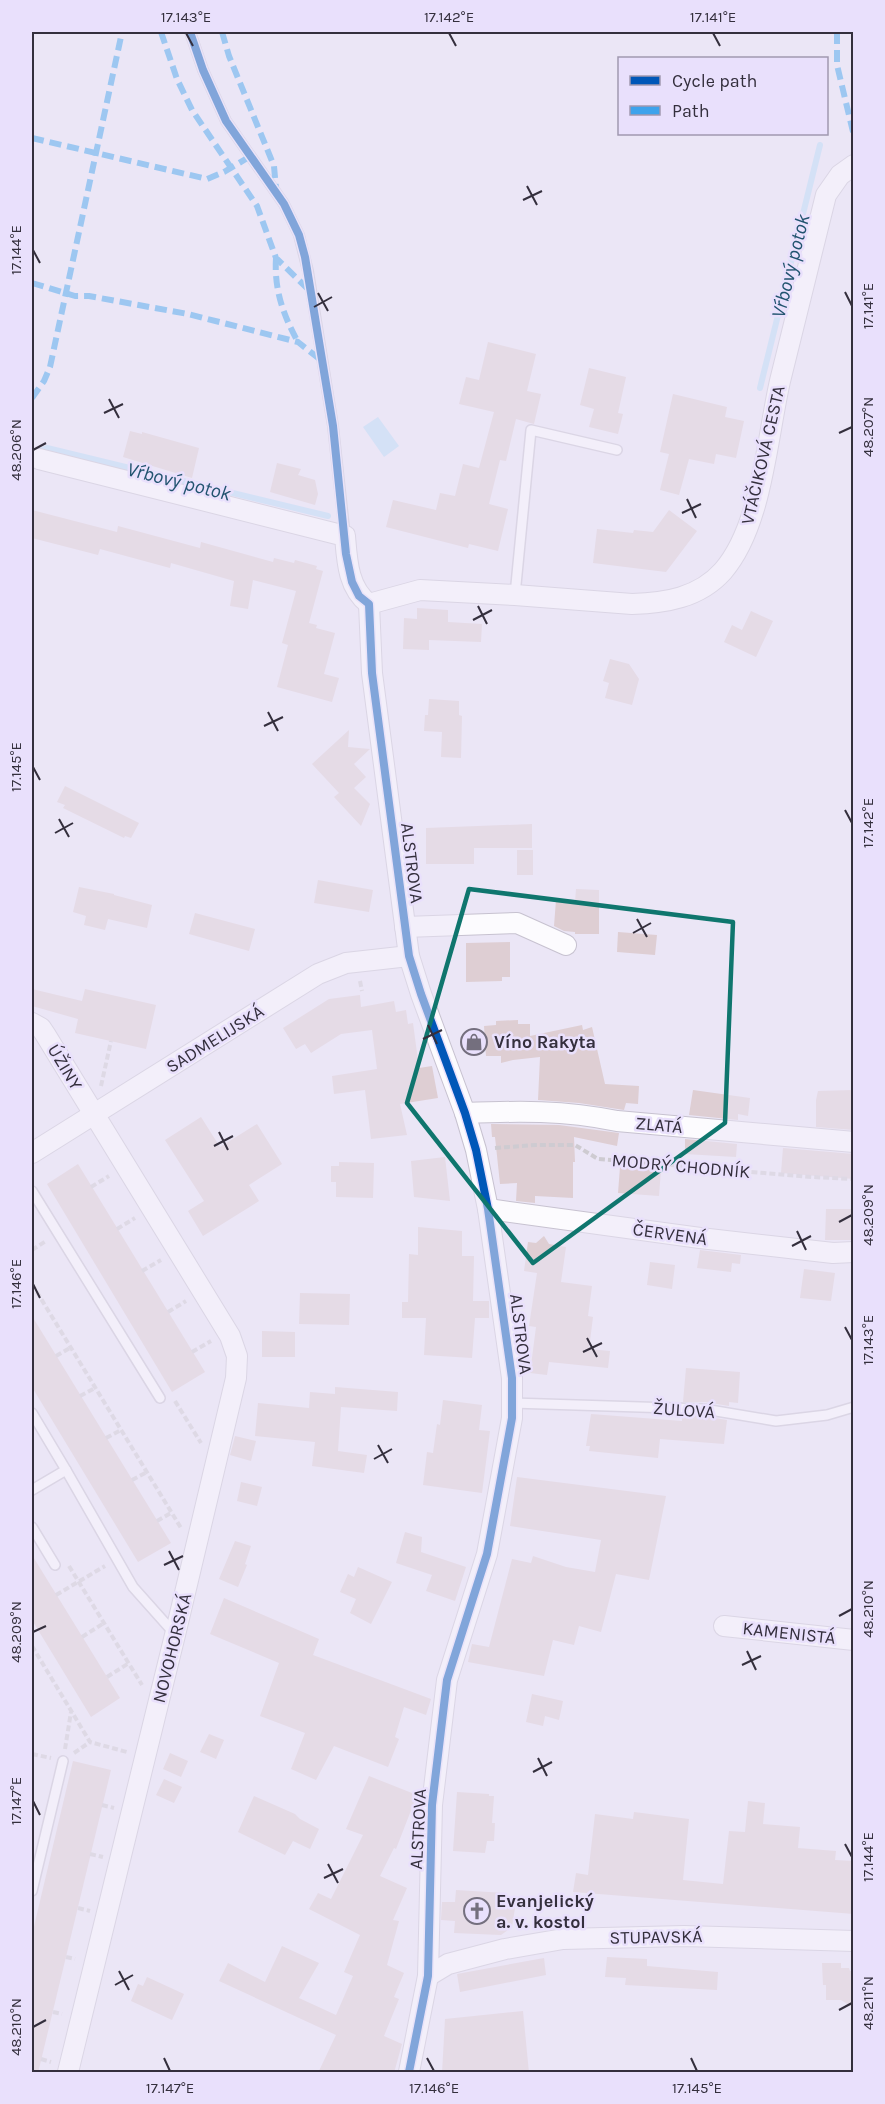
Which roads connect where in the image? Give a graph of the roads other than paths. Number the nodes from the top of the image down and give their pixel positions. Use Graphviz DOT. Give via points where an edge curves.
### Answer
graph roads {
  1 [pos="190,32"];
  2 [pos="854,165"];
  3 [pos="616,450"];
  4 [pos="39,459"];
  5 [pos="345,536"];
  6 [pos="515,595"];
  7 [pos="369,604"];
  8 [pos="405,927"];
  9 [pos="566,945"];
  10 [pos="409,956"];
  11 [pos="32,1023"];
  12 [pos="465,1113"];
  13 [pos="94,1115"];
  14 [pos="854,1142"];
  15 [pos="32,1153"];
  16 [pos="32,1191"];
  17 [pos="488,1209"];
  18 [pos="854,1252"];
  19 [pos="160,1398"];
  20 [pos="512,1403"];
  21 [pos="854,1407"];
  22 [pos="32,1413"];
  23 [pos="66,1470"];
  24 [pos="32,1490"];
  25 [pos="32,1527"];
  26 [pos="55,1565"];
  27 [pos="724,1626"];
  28 [pos="175,1635"];
  29 [pos="854,1640"];
  30 [pos="63,1761"];
  31 [pos="36,1856"];
  32 [pos="32,1891"];
  33 [pos="854,1941"];
  34 [pos="428,1976"];
  35 [pos="68,2073"];
  36 [pos="409,2073"];
  1 -- 5 [label="lane" via="202,70 226,121 284,204 299,235 333,426"];
  2 -- 6 [label="street, VTÁČIKOVÁ CESTA" via="840,175 826,195 754,507 741,541 722,572 671,602 632,604"];
  3 -- 6 [label="lane" via="531,429"];
  4 -- 5 [label="street"];
  5 -- 7 [label="street" via="352,582 359,596"];
  6 -- 7 [label="street, VTÁČIKOVÁ CESTA" via="420,590"];
  7 -- 8 [label="street, ALSTROVA" via="372,673"];
  8 -- 9 [label="street" via="517,923"];
  8 -- 10 [label="street, ALSTROVA"];
  10 -- 12 [label="street, ALSTROVA"];
  10 -- 13 [label="street, SADMELIJSKÁ" via="346,963 318,974"];
  11 -- 13 [label="street, ÚŽINY" via="45,1034"];
  12 -- 14 [label="street, ZLATÁ" via="549,1111 617,1121"];
  12 -- 17 [label="street, ALSTROVA"];
  13 -- 15 [label="street, SADMELIJSKÁ"];
  13 -- 28 [label="street, NOVOHORSKÁ" via="230,1336 237,1356 236,1378"];
  16 -- 19 [label="lane"];
  17 -- 18 [label="street, ČERVENÁ" via="711,1239"];
  17 -- 20 [label="street, ALSTROVA" via="508,1341"];
  20 -- 21 [label="lane, ŽULOVÁ" via="704,1409 776,1421"];
  20 -- 34 [label="street, ALSTROVA" via="506,1459 487,1554 447,1680 432,1804"];
  22 -- 23 [label="lane"];
  23 -- 24 [label="lane"];
  23 -- 28 [label="lane" via="133,1587"];
  25 -- 26 [label="lane"];
  27 -- 29 [label="street, KAMENISTÁ"];
  28 -- 35 [label="street, NOVOHORSKÁ"];
  30 -- 31 [label="lane"];
  31 -- 32 [label="lane"];
  33 -- 34 [label="street, STUPAVSKÁ" via="684,1936 563,1939 448,1964"];
  34 -- 36 [label="street, ALSTROVA"];
}
